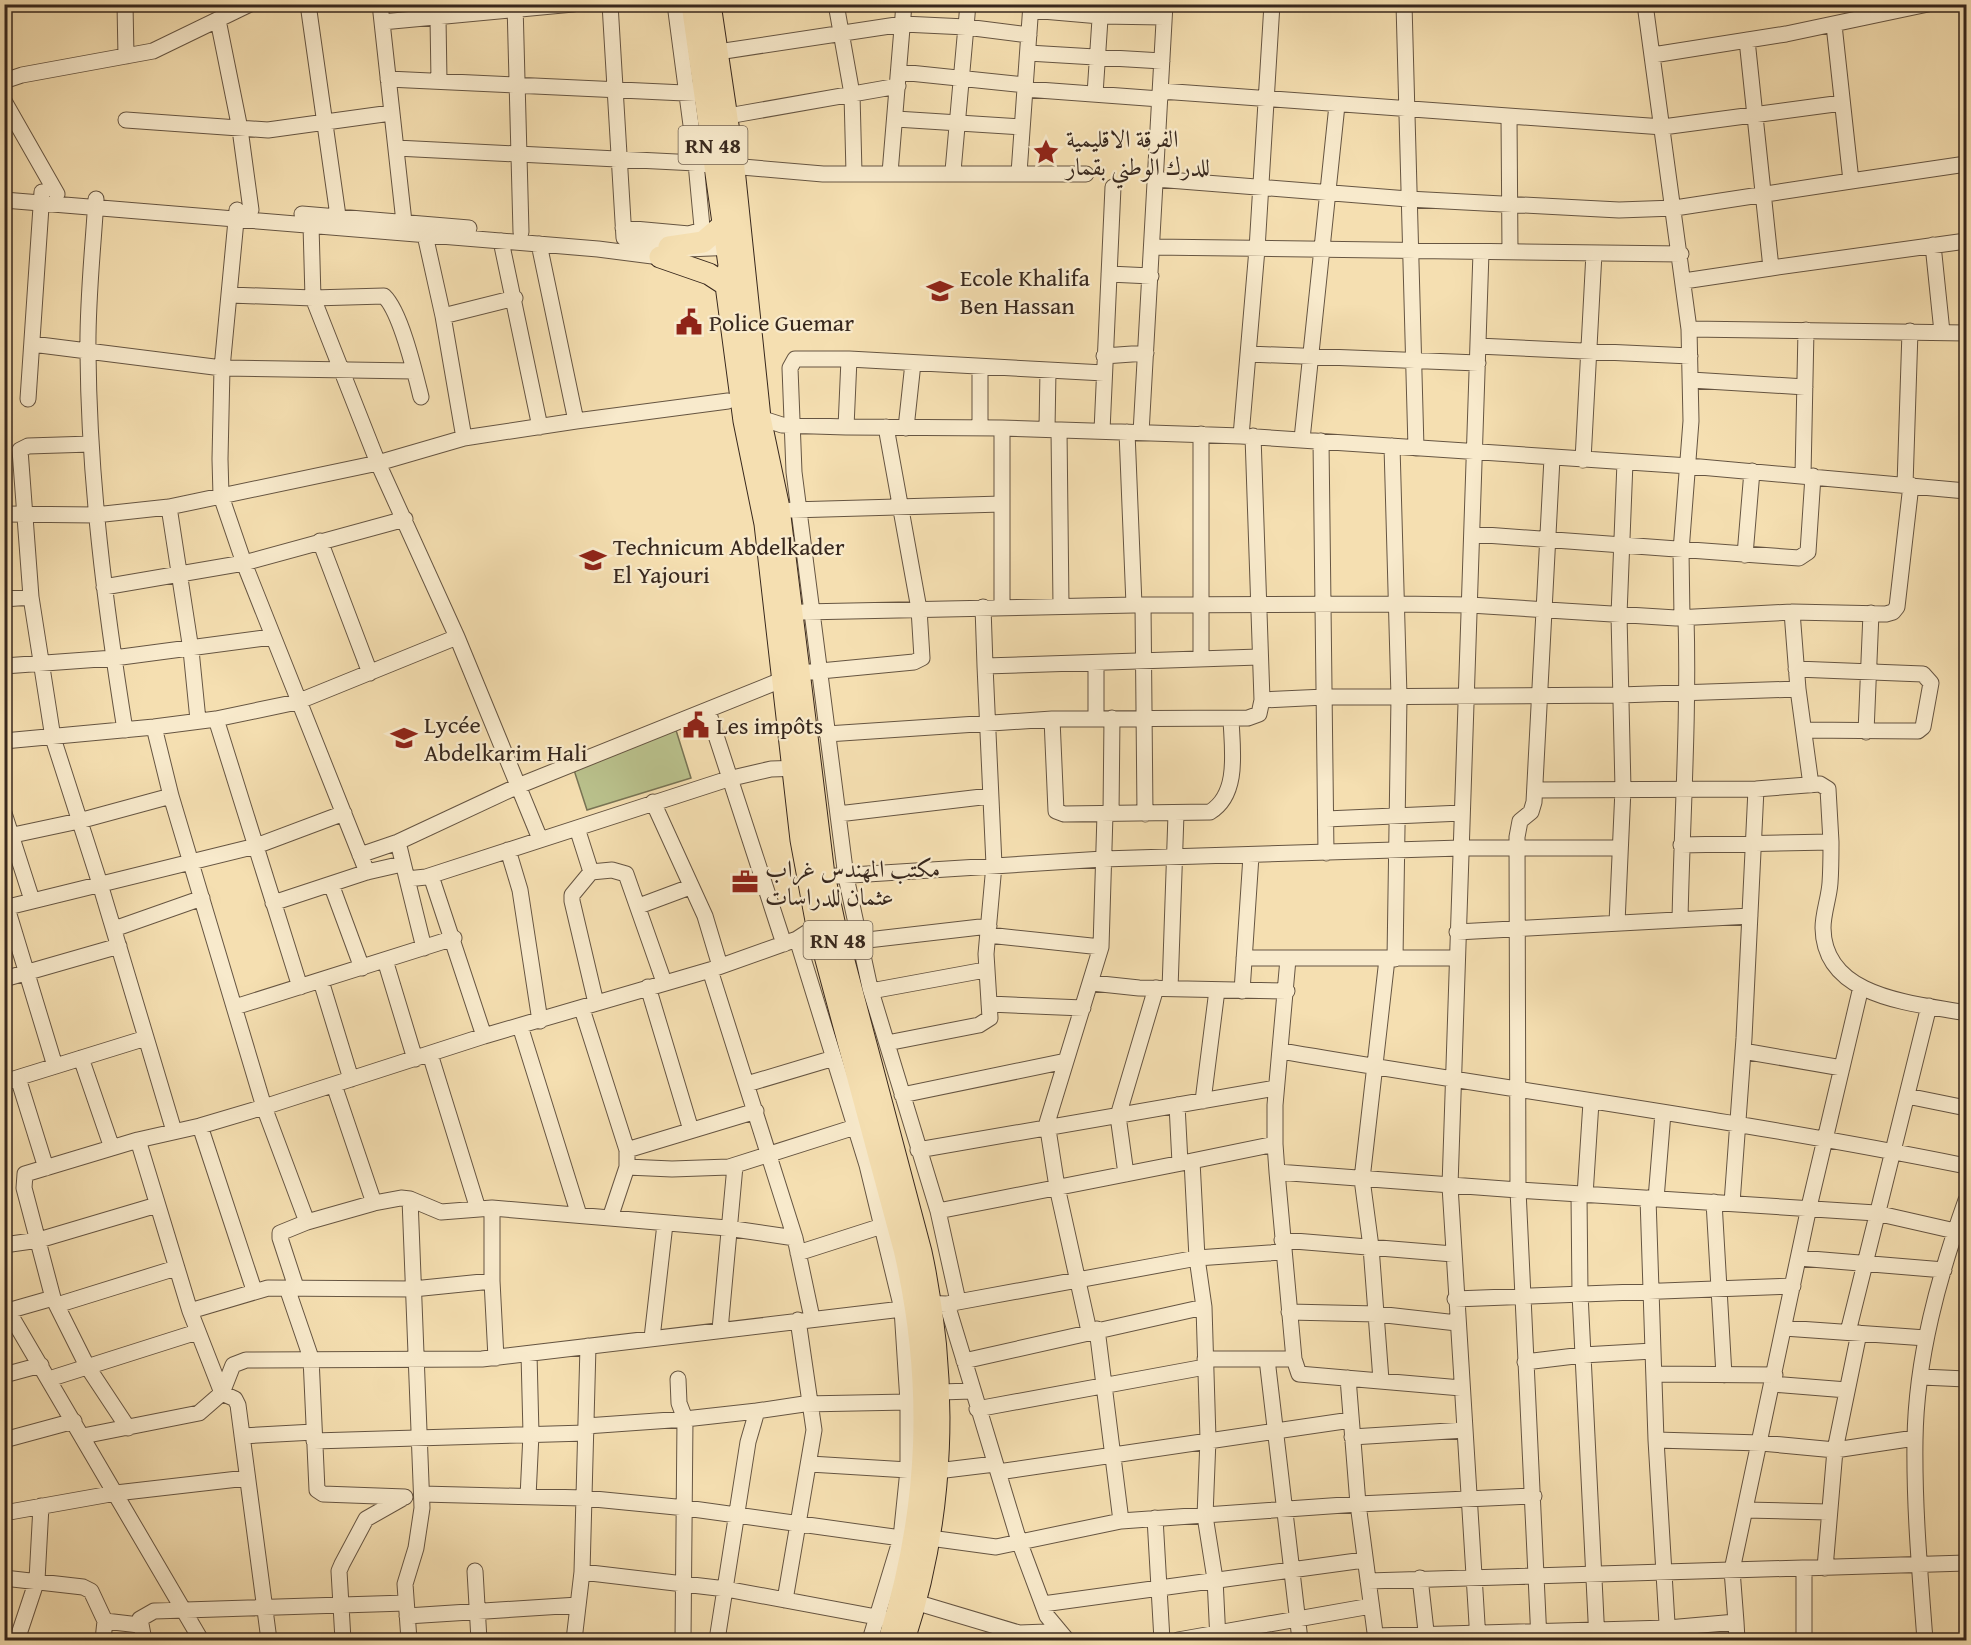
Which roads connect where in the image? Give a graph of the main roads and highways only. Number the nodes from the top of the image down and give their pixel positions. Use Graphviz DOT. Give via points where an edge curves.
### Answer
graph roads {
  1 [pos="692,4"];
  2 [pos="710,4"];
  3 [pos="715,166"];
  4 [pos="723,224"];
  5 [pos="733,261"];
  6 [pos="752,420"];
  7 [pos="800,674"];
  8 [pos="795,760"];
  9 [pos="931,1303"];
  10 [pos="916,1537"];
  11 [pos="889,1641"];
  12 [pos="904,1641"];
  1 -- 3 [label="highway, RN 48" via="697,93"];
  2 -- 3 [label="highway, RN 48" via="728,116"];
  3 -- 4 [label="highway, RN 48"];
  3 -- 5 [label="highway, RN 48"];
  4 -- 5 [label="highway, RN 48"];
  4 -- 5 [label="highway" via="703,242 664,252 709,274"];
  5 -- 6 [label="highway, RN 48"];
  5 -- 6 [label="highway, RN 48"];
  6 -- 7 [label="highway, RN 48" via="765,524"];
  6 -- 7 [label="highway, RN 48" via="790,510 802,612"];
  7 -- 8 [label="highway, RN 48"];
  8 -- 9 [label="highway, RN 48"];
  8 -- 9 [label="highway, RN 48" via="801,840 825,997 889,1221"];
  9 -- 10 [label="highway, RN 48"];
  9 -- 10 [label="highway, RN 48" via="940,1392 937,1470"];
  10 -- 11 [label="highway, RN 48" via="886,1619"];
  10 -- 12 [label="highway, RN 48" via="915,1602"];
}
